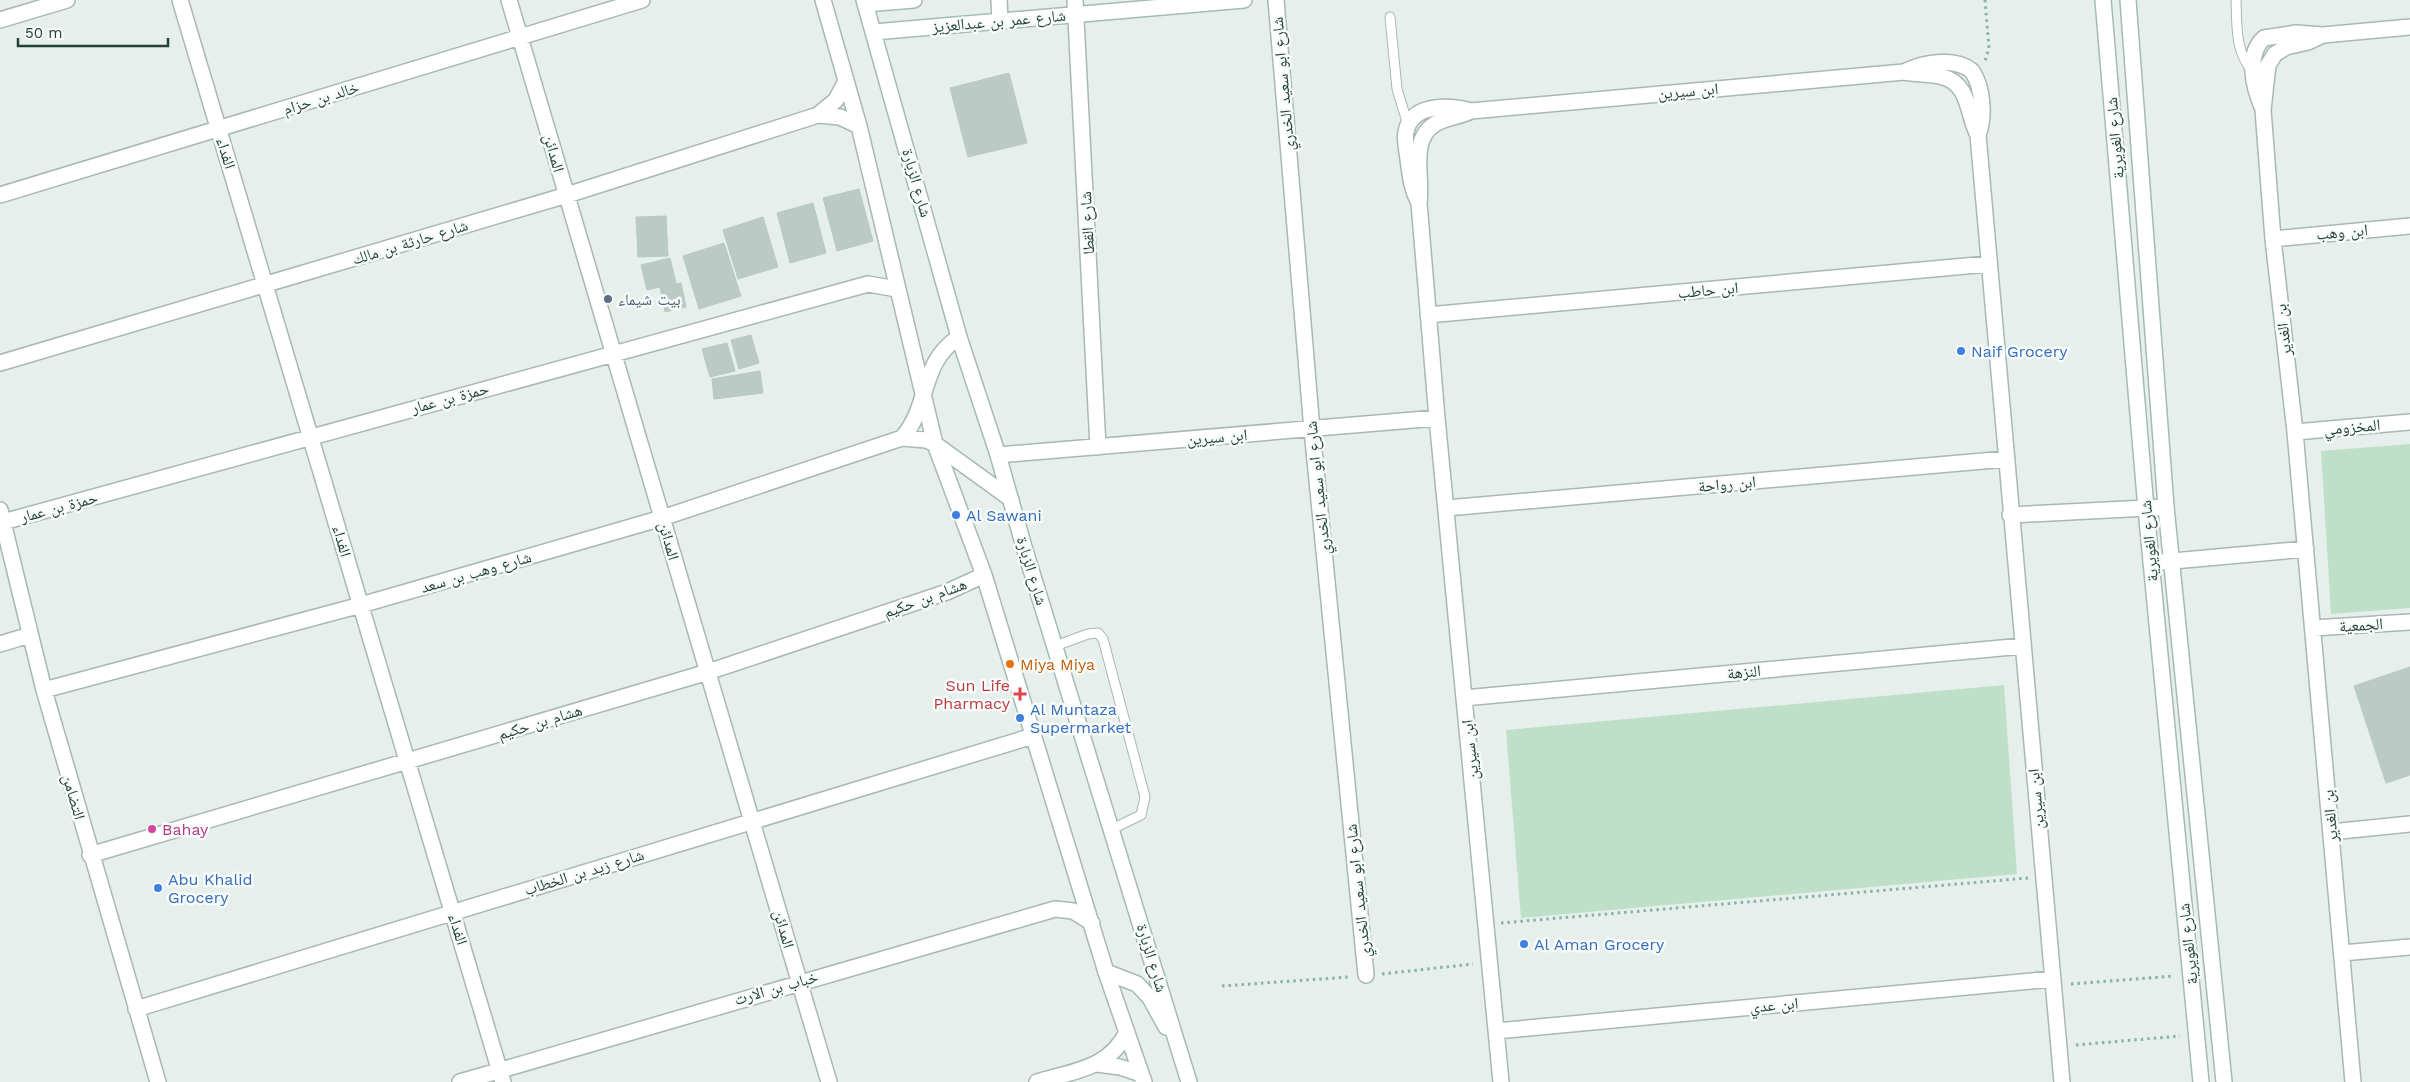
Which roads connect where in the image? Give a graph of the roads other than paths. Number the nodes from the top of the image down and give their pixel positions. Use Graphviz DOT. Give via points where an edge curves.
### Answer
graph roads {
  1 [pos="67,0"];
  2 [pos="180,0"];
  3 [pos="509,0"];
  4 [pos="642,0"];
  5 [pos="823,0"];
  6 [pos="914,0"];
  7 [pos="999,0"];
  8 [pos="1244,0"];
  9 [pos="1276,0"];
  10 [pos="2103,0"];
  11 [pos="2128,0"];
  12 [pos="2236,0"];
  13 [pos="865,2"];
  14 [pos="1157,4"];
  15 [pos="1076,7"];
  16 [pos="1390,18"];
  17 [pos="0,20"];
  18 [pos="1000,21"];
  19 [pos="2410,27"];
  20 [pos="874,32"];
  21 [pos="2323,35"];
  22 [pos="521,38"];
  23 [pos="1904,72"];
  24 [pos="2254,75"];
  25 [pos="846,81"];
  26 [pos="2263,110"];
  27 [pos="1471,111"];
  28 [pos="818,114"];
  29 [pos="1408,125"];
  30 [pos="859,126"];
  31 [pos="219,129"];
  32 [pos="1978,136"];
  33 [pos="0,195"];
  34 [pos="567,195"];
  35 [pos="1419,203"];
  36 [pos="2410,226"];
  37 [pos="2273,238"];
  38 [pos="1988,264"];
  39 [pos="265,284"];
  40 [pos="897,289"];
  41 [pos="1428,315"];
  42 [pos="958,337"];
  43 [pos="614,353"];
  44 [pos="0,363"];
  45 [pos="923,397"];
  46 [pos="1437,418"];
  47 [pos="2410,422"];
  48 [pos="1312,430"];
  49 [pos="2295,432"];
  50 [pos="312,437"];
  51 [pos="902,438"];
  52 [pos="935,444"];
  53 [pos="1098,447"];
  54 [pos="998,455"];
  55 [pos="2006,459"];
  56 [pos="1010,499"];
  57 [pos="1447,508"];
  58 [pos="2166,508"];
  59 [pos="2146,509"];
  60 [pos="2010,515"];
  61 [pos="2,516"];
  62 [pos="662,518"];
  63 [pos="2306,549"];
  64 [pos="2173,561"];
  65 [pos="2151,563"];
  66 [pos="984,575"];
  67 [pos="361,605"];
  68 [pos="2410,622"];
  69 [pos="2313,628"];
  70 [pos="30,635"];
  71 [pos="0,644"];
  72 [pos="1055,646"];
  73 [pos="2023,646"];
  74 [pos="708,672"];
  75 [pos="44,690"];
  76 [pos="1464,698"];
  77 [pos="1033,736"];
  78 [pos="408,762"];
  79 [pos="752,820"];
  80 [pos="2410,824"];
  81 [pos="1112,829"];
  82 [pos="2331,832"];
  83 [pos="90,855"];
  84 [pos="453,912"];
  85 [pos="1092,923"];
  86 [pos="2410,947"];
  87 [pos="2342,953"];
  88 [pos="1106,972"];
  89 [pos="1366,975"];
  90 [pos="799,982"];
  91 [pos="2052,982"];
  92 [pos="2216,1005"];
  93 [pos="2194,1007"];
  94 [pos="136,1009"];
  95 [pos="1496,1031"];
  96 [pos="1126,1032"];
  97 [pos="1182,1056"];
  98 [pos="1097,1064"];
  99 [pos="501,1076"];
  100 [pos="1143,1078"];
  101 [pos="158,1082"];
  102 [pos="460,1082"];
  103 [pos="829,1082"];
  104 [pos="1037,1082"];
  105 [pos="1189,1082"];
  106 [pos="1501,1082"];
  107 [pos="2062,1082"];
  108 [pos="2202,1082"];
  109 [pos="2224,1082"];
  110 [pos="2353,1082"];
  1 -- 17 [label="street"];
  2 -- 31 [label="street, الفداء"];
  3 -- 22 [label="street, المدائن"];
  4 -- 22 [label="street, خالد بن حزام"];
  5 -- 25 [label="street"];
  6 -- 13 [label="street, شارع عمر بن عبدالعزيز"];
  7 -- 18 [label="street"];
  8 -- 14 [label="street, شارع عمر بن عبدالعزيز"];
  9 -- 48 [label="street, شارع ابو سعيد الخدري"];
  10 -- 59 [label="street, شارع الغويرية"];
  11 -- 58 [label="street, شارع الغويرية"];
  12 -- 24 [label="lane" via="2239,47 2242,58"];
  13 -- 20 [label="street, شارع الزبارة"];
  14 -- 15 [label="street, شارع عمر بن عبدالعزيز"];
  15 -- 18 [label="street, شارع عمر بن عبدالعزيز"];
  15 -- 53 [label="street, شارع القطا"];
  16 -- 29 [label="lane" via="1399,103"];
  18 -- 20 [label="street, شارع عمر بن عبدالعزيز"];
  19 -- 21 [label="street, بن الغدير"];
  20 -- 42 [label="street, شارع الزبارة"];
  21 -- 24 [label="street, بن الغدير" via="2296,33 2264,38 2253,56"];
  21 -- 26 [label="street, بن الغدير" via="2275,54 2268,65"];
  22 -- 31 [label="street, خالد بن حزام"];
  22 -- 34 [label="street, المدائن"];
  23 -- 27 [label="street, ابن سيرين"];
  23 -- 32 [label="street, ابن سيرين" via="1942,76 1954,82 1964,93"];
  23 -- 32 [label="street, ابن سيرين" via="1921,65 1953,62 1966,67 1979,83 1982,118"];
  24 -- 26 [label="street, بن الغدير"];
  25 -- 28 [label="street, شارع حارثة بن مالك" via="836,100"];
  25 -- 30 [label="street"];
  26 -- 37 [label="street, بن الغدير"];
  27 -- 29 [label="street, ابن سيرين" via="1454,107 1430,109 1417,114"];
  27 -- 35 [label="street, ابن سيرين" via="1436,123 1422,139"];
  28 -- 30 [label="street, شارع حارثة بن مالك" via="840,117"];
  28 -- 34 [label="street, شارع حارثة بن مالك"];
  29 -- 35 [label="street, ابن سيرين" via="1409,173"];
  30 -- 40 [label="street"];
  31 -- 33 [label="street, خالد بن حزام"];
  31 -- 39 [label="street, الفداء"];
  32 -- 38 [label="street, ابن سيرين"];
  34 -- 39 [label="street, شارع حارثة بن مالك"];
  34 -- 43 [label="street, المدائن"];
  35 -- 41 [label="street, ابن سيرين"];
  36 -- 37 [label="street, ابن وهب"];
  37 -- 49 [label="street, بن الغدير"];
  38 -- 41 [label="street, ابن حاطب"];
  38 -- 55 [label="street, ابن سيرين"];
  39 -- 44 [label="street, شارع حارثة بن مالك"];
  39 -- 50 [label="street, الفداء"];
  40 -- 43 [label="street, حمزة بن عمار" via="868,284"];
  40 -- 45 [label="street"];
  41 -- 46 [label="street, ابن سيرين"];
  42 -- 45 [label="street" via="936,358"];
  42 -- 54 [label="street, شارع الزبارة"];
  43 -- 50 [label="street, حمزة بن عمار"];
  43 -- 62 [label="street, المدائن"];
  45 -- 51 [label="street" via="916,419"];
  45 -- 52 [label="street"];
  46 -- 48 [label="street, ابن سيرين"];
  46 -- 57 [label="street, ابن سيرين"];
  47 -- 49 [label="street, المخزومي"];
  48 -- 53 [label="street, ابن سيرين"];
  48 -- 89 [label="street, شارع ابو سعيد الخدري"];
  49 -- 63 [label="street, بن الغدير"];
  50 -- 61 [label="street, حمزة بن عمار"];
  50 -- 67 [label="street, الفداء"];
  51 -- 52 [label="street, شارع وهب بن سعد"];
  51 -- 62 [label="street, شارع وهب بن سعد"];
  52 -- 56 [label="street, شارع وهب بن سعد"];
  52 -- 66 [label="street"];
  53 -- 54 [label="street, ابن سيرين"];
  54 -- 56 [label="street, شارع الزبارة"];
  55 -- 57 [label="street, ابن رواحة"];
  55 -- 60 [label="street, ابن سيرين"];
  56 -- 72 [label="street, شارع الزبارة"];
  57 -- 76 [label="street, ابن سيرين"];
  58 -- 59 [label="street"];
  58 -- 64 [label="street, شارع الغويرية"];
  59 -- 60 [label="street"];
  59 -- 65 [label="street, شارع الغويرية"];
  60 -- 73 [label="street, ابن سيرين"];
  61 -- 70 [label="street, التضامن"];
  62 -- 67 [label="street, شارع وهب بن سعد"];
  62 -- 74 [label="street, المدائن"];
  63 -- 64 [label="street"];
  63 -- 69 [label="street, بن الغدير"];
  64 -- 65 [label="street"];
  64 -- 92 [label="street, شارع الغويرية"];
  65 -- 93 [label="street, شارع الغويرية"];
  66 -- 74 [label="street, هشام بن حكيم" via="947,592"];
  66 -- 77 [label="street"];
  67 -- 75 [label="street, شارع وهب بن سعد"];
  67 -- 78 [label="street, الفداء"];
  68 -- 69 [label="street, الجمعية"];
  69 -- 82 [label="street, بن الغدير"];
  70 -- 71 [label="street"];
  70 -- 75 [label="street, التضامن"];
  72 -- 81 [label="street, شارع الزبارة"];
  72 -- 81 [label="lane" via="1088,634 1098,634 1103,640 1145,797 1141,815"];
  73 -- 76 [label="street, النزهة"];
  73 -- 91 [label="street, ابن سيرين"];
  74 -- 78 [label="street, هشام بن حكيم"];
  74 -- 79 [label="street, المدائن"];
  75 -- 83 [label="street, التضامن"];
  76 -- 95 [label="street, ابن سيرين"];
  77 -- 79 [label="street, شارع زيد بن الخطاب"];
  77 -- 85 [label="street"];
  78 -- 83 [label="street, هشام بن حكيم"];
  78 -- 84 [label="street, الفداء"];
  79 -- 84 [label="street, شارع زيد بن الخطاب"];
  79 -- 90 [label="street, المدائن"];
  80 -- 82 [label="street"];
  81 -- 97 [label="street, شارع الزبارة"];
  82 -- 87 [label="street, بن الغدير"];
  83 -- 94 [label="street, التضامن"];
  84 -- 94 [label="street, شارع زيد بن الخطاب"];
  84 -- 99 [label="street, الفداء"];
  85 -- 88 [label="street"];
  85 -- 90 [label="street, خباب بن الارت" via="1073,911 1055,909"];
  86 -- 87 [label="street"];
  87 -- 110 [label="street, بن الغدير"];
  88 -- 96 [label="street"];
  88 -- 97 [label="street" via="1137,984 1150,998"];
  90 -- 99 [label="street, خباب بن الارت"];
  90 -- 103 [label="street, المدائن"];
  91 -- 95 [label="street, ابن عدي"];
  91 -- 107 [label="street, ابن سيرين"];
  92 -- 93 [label="street"];
  92 -- 109 [label="street, شارع الغويرية"];
  93 -- 108 [label="street, شارع الغويرية"];
  94 -- 101 [label="street, التضامن"];
  95 -- 106 [label="street, ابن سيرين"];
  96 -- 98 [label="street" via="1115,1051"];
  96 -- 100 [label="street"];
  97 -- 105 [label="street, شارع الزبارة"];
  98 -- 100 [label="street" via="1120,1067"];
  98 -- 104 [label="street"];
  99 -- 102 [label="street, خباب بن الارت"];
}
